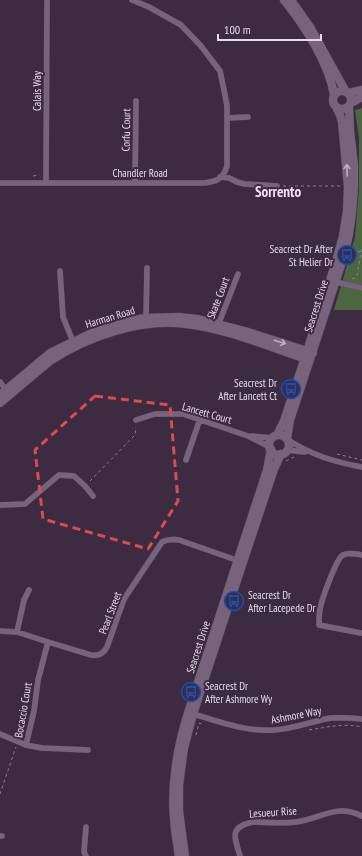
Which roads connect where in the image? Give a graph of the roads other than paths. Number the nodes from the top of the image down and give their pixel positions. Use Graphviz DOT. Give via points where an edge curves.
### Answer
graph roads {
  1 [pos="47,0"];
  2 [pos="132,0"];
  3 [pos="284,0"];
  4 [pos="291,0"];
  5 [pos="362,90"];
  6 [pos="347,93"];
  7 [pos="334,94"];
  8 [pos="362,97"];
  9 [pos="136,101"];
  10 [pos="350,105"];
  11 [pos="337,109"];
  12 [pos="248,117"];
  13 [pos="227,118"];
  14 [pos="220,177"];
  15 [pos="0,183"];
  16 [pos="46,183"];
  17 [pos="135,183"];
  18 [pos="276,186"];
  19 [pos="147,268"];
  20 [pos="60,271"];
  21 [pos="238,274"];
  22 [pos="336,282"];
  23 [pos="362,288"];
  24 [pos="146,321"];
  25 [pos="218,327"];
  26 [pos="74,344"];
  27 [pos="308,355"];
  28 [pos="0,382"];
  29 [pos="5,393"];
  30 [pos="0,403"];
  31 [pos="200,419"];
  32 [pos="136,420"];
  33 [pos="248,436"];
  34 [pos="274,437"];
  35 [pos="287,439"];
  36 [pos="271,448"];
  37 [pos="284,452"];
  38 [pos="310,452"];
  39 [pos="186,460"];
  40 [pos="362,467"];
  41 [pos="93,496"];
  42 [pos="0,504"];
  43 [pos="362,555"];
  44 [pos="240,561"];
  45 [pos="29,590"];
  46 [pos="0,631"];
  47 [pos="17,632"];
  48 [pos="361,633"];
  49 [pos="48,642"];
  50 [pos="191,714"];
  51 [pos="362,719"];
  52 [pos="0,734"];
  53 [pos="26,745"];
  54 [pos="88,750"];
  55 [pos="362,816"];
  56 [pos="86,827"];
  57 [pos="86,856"];
  58 [pos="179,856"];
  59 [pos="185,856"];
  60 [pos="240,856"];
  1 -- 16 [label="street, Calais Way"];
  2 -- 13 [label="street" via="181,25 201,46 220,71"];
  3 -- 7 [label="main road" via="320,56 331,78"];
  4 -- 6 [label="main road" via="314,33"];
  5 -- 6 [label="main road"];
  6 -- 7 [label="main road" via="340,91"];
  6 -- 10 [label="main road" via="351,98"];
  7 -- 11 [label="main road" via="332,101"];
  8 -- 10 [label="main road"];
  9 -- 17 [label="street, Corfu Court"];
  10 -- 11 [label="main road" via="344,110"];
  10 -- 22 [label="main road, Seacrest Drive" via="354,165 353,208 347,245"];
  27 -- 11 [label="main road, Seacrest Drive, one-way" via="339,254 345,223 348,187 343,126"];
  12 -- 13 [label="street"];
  13 -- 14 [label="street" via="227,166"];
  14 -- 17 [label="street, Chandler Road" via="214,182 203,183"];
  14 -- 18 [label="street" via="245,184"];
  15 -- 16 [label="street, Chandler Road"];
  16 -- 17 [label="street, Chandler Road"];
  19 -- 24 [label="street"];
  20 -- 26 [label="street" via="63,316"];
  21 -- 25 [label="street, Skate Court"];
  22 -- 23 [label="street"];
  22 -- 27 [label="main road, Seacrest Drive"];
  24 -- 25 [label="main road, Harman Road" via="179,317 198,319"];
  24 -- 26 [label="main road, Harman Road" via="109,326"];
  25 -- 27 [label="main road, Harman Road"];
  26 -- 29 [label="main road, Harman Road" via="50,353"];
  27 -- 34 [label="main road, Seacrest Drive" via="284,421"];
  27 -- 35 [label="main road, Seacrest Drive"];
  28 -- 29 [label="street"];
  29 -- 30 [label="main road, Harman Road"];
  31 -- 32 [label="street, Lancett Court" via="183,414 155,414"];
  31 -- 33 [label="street, Lancett Court"];
  31 -- 39 [label="street"];
  33 -- 34 [label="street, Lancett Court"];
  33 -- 36 [label="street, Lancett Court"];
  34 -- 35 [label="main road" via="282,435"];
  34 -- 36 [label="main road, Seacrest Drive" via="270,444"];
  35 -- 37 [label="main road, Seacrest Drive" via="289,446"];
  35 -- 38 [label="street"];
  36 -- 37 [label="main road" via="275,453"];
  36 -- 44 [label="main road, Seacrest Drive"];
  37 -- 38 [label="street"];
  37 -- 44 [label="main road, Seacrest Drive" via="274,469"];
  38 -- 40 [label="street" via="333,461"];
  41 -- 42 [label="street" via="74,476 59,475 25,504"];
  43 -- 48 [label="street" via="348,553 337,561 320,608 319,624"];
  44 -- 49 [label="street, Pearl Street" via="179,540 166,540 162,542 124,599 105,652 97,656 91,655"];
  44 -- 50 [label="main road, Seacrest Drive"];
  45 -- 47 [label="street" via="24,600"];
  46 -- 47 [label="street, Pearl Street"];
  47 -- 49 [label="street, Pearl Street"];
  49 -- 53 [label="street, Bocaccio Court"];
  50 -- 51 [label="street, Ashmore Way" via="238,727 261,730 286,729 333,718"];
  50 -- 58 [label="main road, Seacrest Drive" via="177,755 174,784 174,819"];
  50 -- 59 [label="main road, Seacrest Drive" via="180,785 179,811"];
  52 -- 53 [label="street"];
  53 -- 54 [label="street, Bocaccio Court"];
  55 -- 60 [label="street, Lesueur Rise" via="348,811 338,811 304,821 246,824 235,834"];
  56 -- 57 [label="street"];
}
